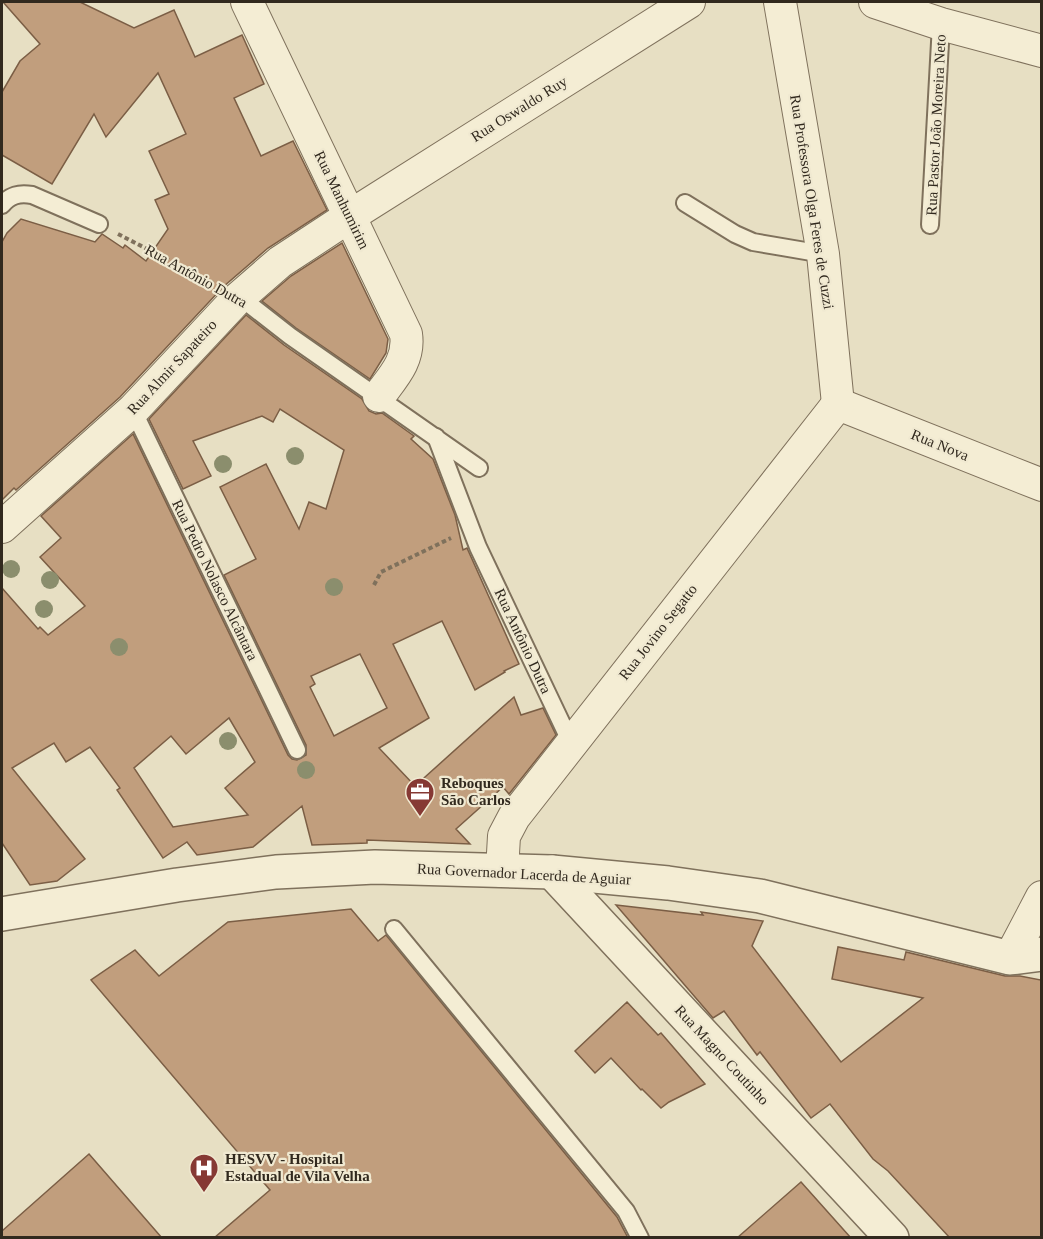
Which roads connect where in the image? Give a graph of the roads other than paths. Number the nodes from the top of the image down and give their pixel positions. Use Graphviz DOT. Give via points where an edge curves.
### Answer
graph roads {
  1 [pos="247,2"];
  2 [pos="689,2"];
  3 [pos="780,2"];
  4 [pos="875,2"];
  5 [pos="941,24"];
  6 [pos="1041,51"];
  7 [pos="685,203"];
  8 [pos="2,205"];
  9 [pos="350,216"];
  10 [pos="99,224"];
  11 [pos="930,225"];
  12 [pos="823,254"];
  13 [pos="240,297"];
  14 [pos="379,396"];
  15 [pos="838,404"];
  16 [pos="133,410"];
  17 [pos="436,437"];
  18 [pos="479,468"];
  19 [pos="1041,485"];
  20 [pos="2,527"];
  21 [pos="572,743"];
  22 [pos="297,750"];
  23 [pos="502,871"];
  24 [pos="552,872"];
  25 [pos="1041,897"];
  26 [pos="2,914"];
  27 [pos="394,929"];
  28 [pos="1026,956"];
  29 [pos="640,1238"];
  30 [pos="892,1238"];
  1 -- 9 [label="street, Rua Manhumirim"];
  2 -- 9 [label="street, Rua Oswaldo Ruy"];
  3 -- 12 [label="street, Rua Professora Olga Feres de Cuzzi"];
  4 -- 5 [label="street"];
  5 -- 6 [label="street"];
  5 -- 11 [label="lane, Rua Pastor João Moreira Neto"];
  7 -- 12 [label="lane" via="753,242"];
  8 -- 10 [label="lane" via="23,193"];
  9 -- 13 [label="street, Rua Almir Sapateiro" via="280,262"];
  9 -- 14 [label="street, Rua Manhumirim" via="406,334 403,363"];
  12 -- 15 [label="street, Rua Professora Olga Feres de Cuzzi"];
  13 -- 14 [label="lane, Rua Antônio Dutra"];
  13 -- 16 [label="street, Rua Almir Sapateiro"];
  14 -- 17 [label="lane, Rua Antônio Dutra"];
  15 -- 19 [label="street, Rua Nova"];
  15 -- 21 [label="street, Rua Jovino Segatto"];
  16 -- 20 [label="street, Rua Almir Sapateiro"];
  16 -- 22 [label="lane, Rua Pedro Nolasco Alcântara"];
  17 -- 18 [label="lane, Rua Antônio Dutra"];
  17 -- 21 [label="lane, Rua Antônio Dutra" via="471,528"];
  21 -- 23 [label="street, Rua Jovino Segatto" via="508,827 502,845"];
  23 -- 24 [label="street, Rua Governador Lacerda de Aguiar"];
  23 -- 26 [label="street, Rua Governador Lacerda de Aguiar" via="375,867 276,872"];
  24 -- 28 [label="street, Rua Governador Lacerda de Aguiar" via="760,896"];
  24 -- 30 [label="street, Rua Magno Coutinho"];
  25 -- 28 [label="street"];
  27 -- 29 [label="lane" via="626,1211"];
}
